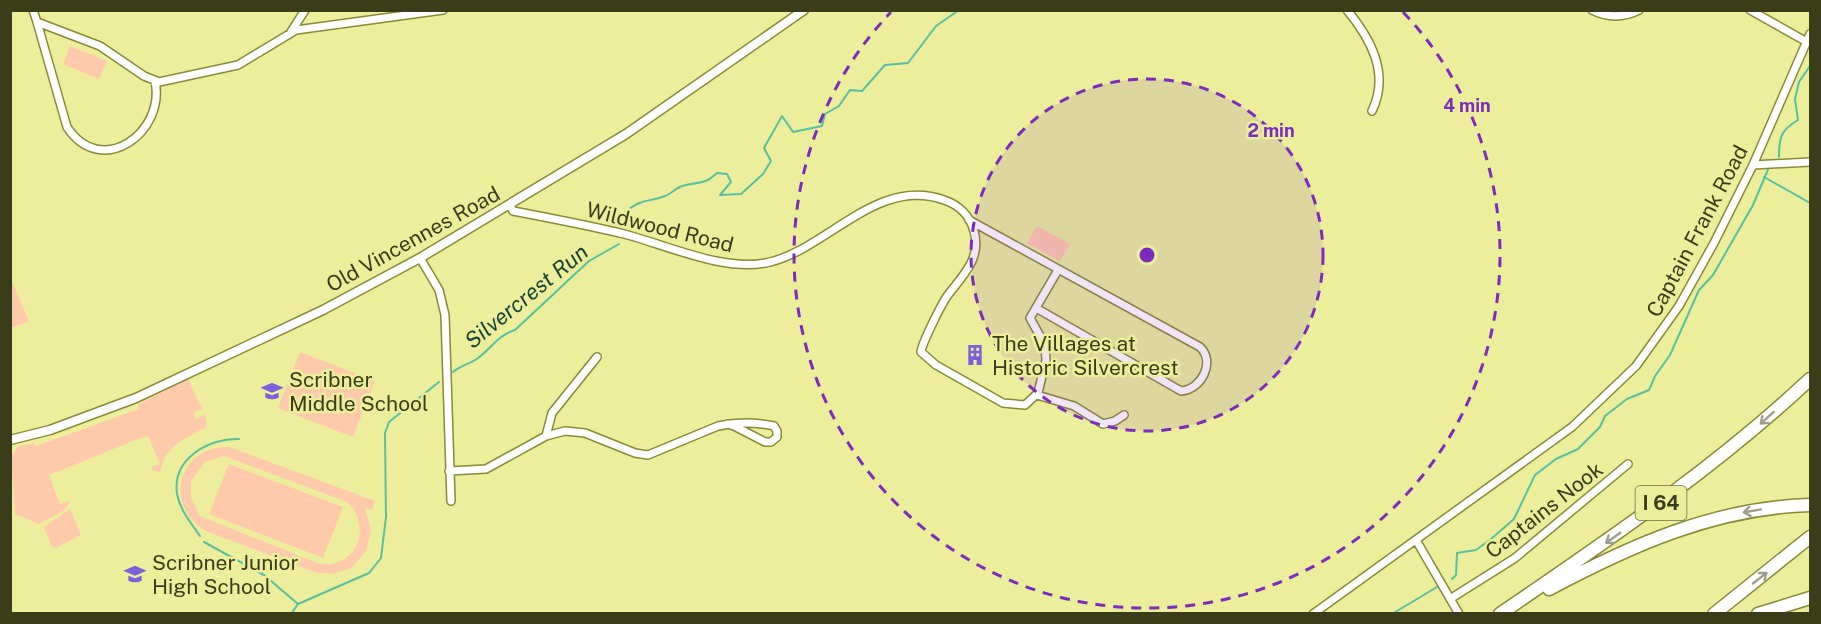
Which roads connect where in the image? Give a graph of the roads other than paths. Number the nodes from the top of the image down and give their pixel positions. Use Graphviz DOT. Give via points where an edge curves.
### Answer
graph roads {
  1 [pos="33,10"];
  2 [pos="304,10"];
  3 [pos="443,10"];
  4 [pos="804,10"];
  5 [pos="1347,10"];
  6 [pos="1592,10"];
  7 [pos="1639,10"];
  8 [pos="1750,10"];
  9 [pos="37,22"];
  10 [pos="291,32"];
  11 [pos="1810,34"];
  12 [pos="1807,42"];
  13 [pos="155,81"];
  14 [pos="1372,111"];
  15 [pos="1810,162"];
  16 [pos="1753,165"];
  17 [pos="510,205"];
  18 [pos="969,220"];
  19 [pos="420,258"];
  20 [pos="1058,270"];
  21 [pos="1036,308"];
  22 [pos="597,357"];
  23 [pos="1810,379"];
  24 [pos="1037,395"];
  25 [pos="1124,415"];
  26 [pos="727,424"];
  27 [pos="546,436"];
  28 [pos="10,440"];
  29 [pos="1628,464"];
  30 [pos="449,471"];
  31 [pos="451,501"];
  32 [pos="1810,505"];
  33 [pos="1810,537"];
  34 [pos="1416,540"];
  35 [pos="1810,598"];
  36 [pos="1450,599"];
  37 [pos="1313,614"];
  38 [pos="1459,614"];
  39 [pos="1501,614"];
  40 [pos="1714,614"];
  41 [pos="1758,614"];
  1 -- 9 [label="street"];
  2 -- 10 [label="street"];
  3 -- 10 [label="street"];
  4 -- 17 [label="street, Old Vincennes Road" via="626,134"];
  5 -- 14 [label="street" via="1362,28 1378,67 1379,94"];
  6 -- 7 [label="street" via="1612,17"];
  8 -- 12 [label="street"];
  9 -- 13 [label="street" via="100,46"];
  9 -- 13 [label="street" via="62,113 72,133 94,148 113,149 138,136 152,116"];
  10 -- 13 [label="street" via="238,65"];
  11 -- 12 [label="street, Captain Frank Road"];
  12 -- 16 [label="street, Captain Frank Road"];
  15 -- 16 [label="street"];
  16 -- 34 [label="street, Captain Frank Road" via="1689,289 1636,366 1572,427"];
  17 -- 18 [label="street, Wildwood Road" via="513,211 746,264 767,263 791,254 864,211 897,199 938,198 955,205"];
  17 -- 19 [label="street, Old Vincennes Road"];
  18 -- 20 [label="street"];
  18 -- 24 [label="street" via="975,252 970,268 946,296 923,344 923,356 1009,405 1025,405"];
  19 -- 28 [label="street, Old Vincennes Road" via="323,310 136,398 59,427"];
  19 -- 30 [label="street" via="443,303"];
  20 -- 21 [label="street"];
  20 -- 21 [label="street" via="1200,347 1208,363 1199,383 1188,391 1176,389"];
  21 -- 24 [label="street" via="1030,318 1046,353"];
  22 -- 27 [label="street" via="552,413"];
  23 -- 39 [label="highway, I 64, one-way" via="1667,498"];
  24 -- 25 [label="street" via="1074,406 1103,424"];
  26 -- 26 [label="street" via="765,442 777,437 777,429 771,425"];
  26 -- 27 [label="street" via="655,454 635,453 578,431"];
  27 -- 30 [label="street" via="486,469"];
  29 -- 36 [label="street, Captains Nook" via="1515,558"];
  30 -- 31 [label="street"];
  32 -- 39 [label="highway, one-way" via="1738,513 1659,535"];
  40 -- 33 [label="highway, one-way"];
  34 -- 36 [label="street"];
  34 -- 37 [label="street, Captain Frank Road"];
  35 -- 41 [label="highway"];
  36 -- 38 [label="street"];
}
